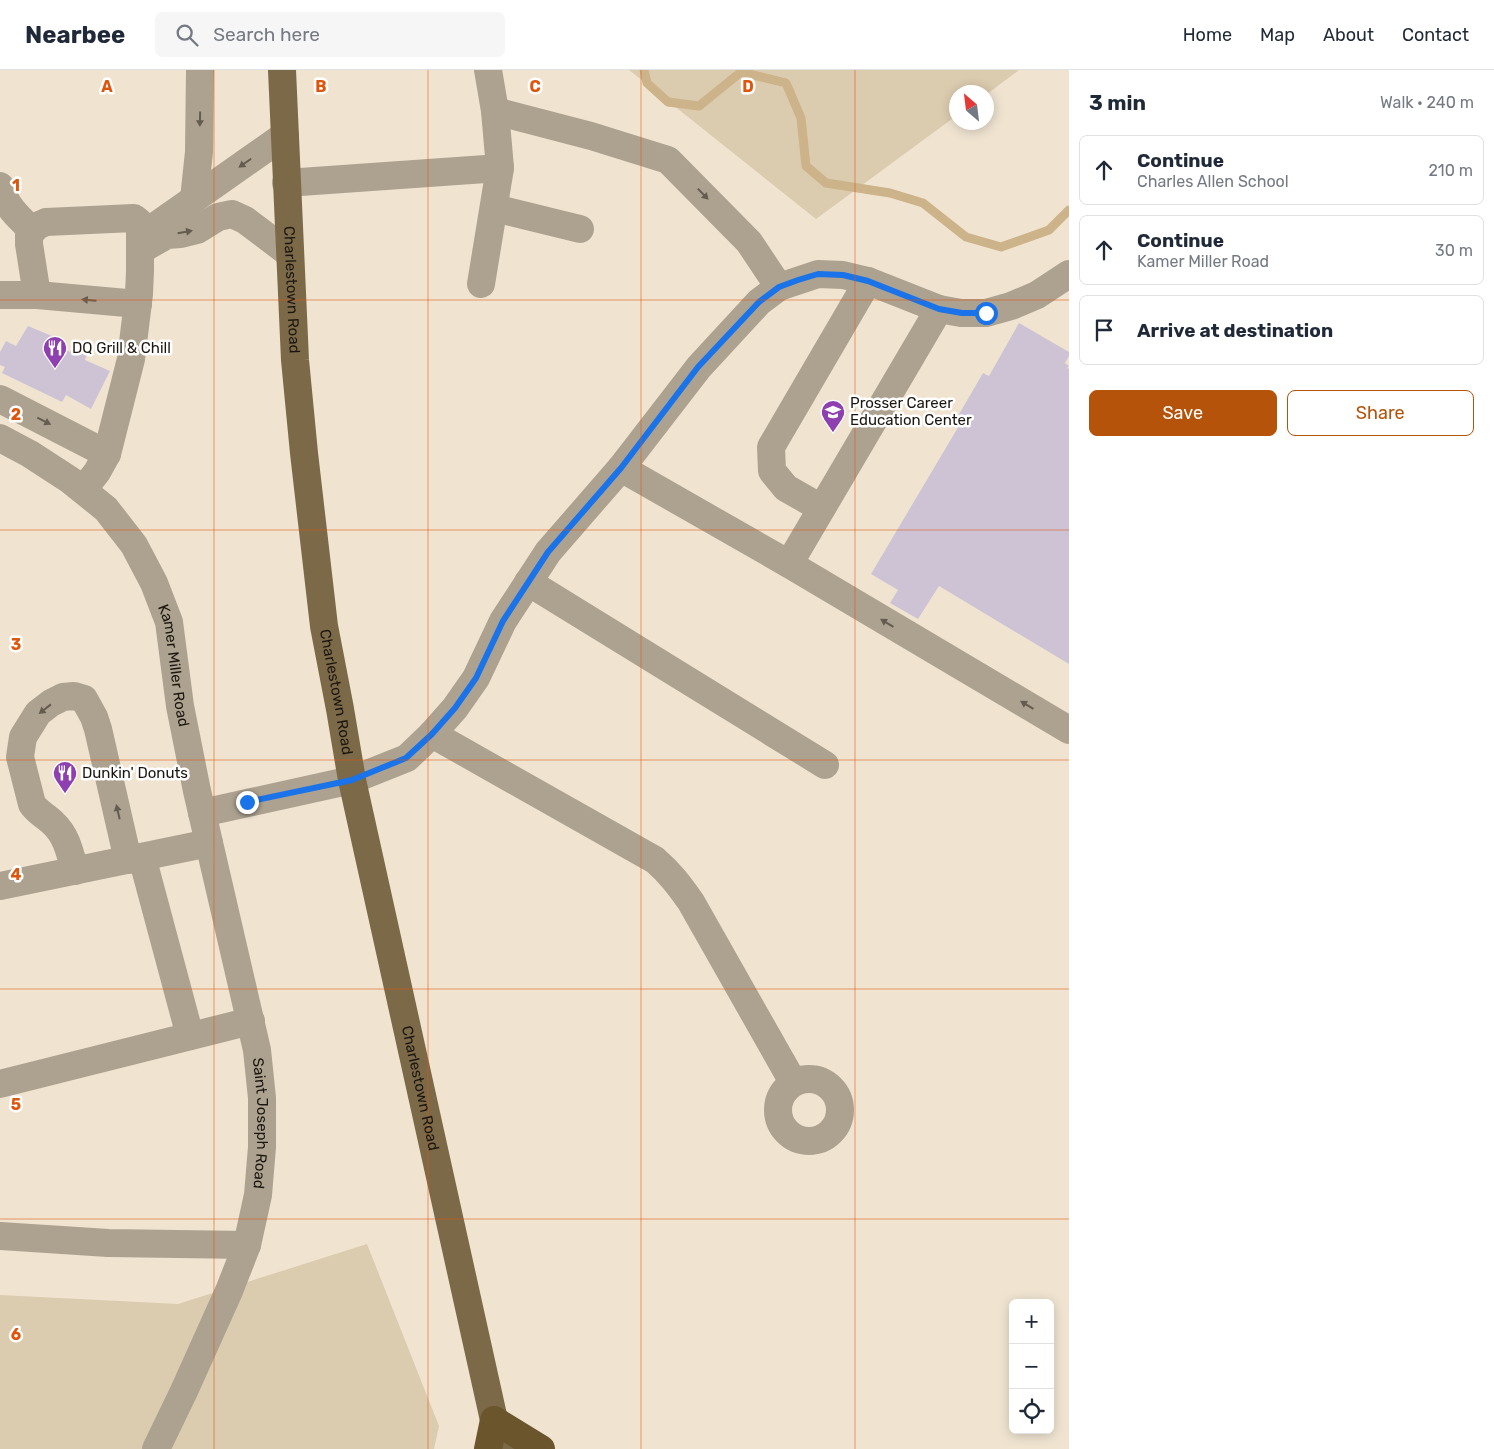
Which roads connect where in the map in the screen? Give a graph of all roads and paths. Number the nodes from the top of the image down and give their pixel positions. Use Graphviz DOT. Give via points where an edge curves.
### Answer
graph roads {
  1 [pos="200,70"];
  2 [pos="282,70"];
  3 [pos="488,70"];
  4 [pos="496,111"];
  5 [pos="285,135"];
  6 [pos="500,168"];
  7 [pos="286,183"];
  8 [pos="0,186"];
  9 [pos="194,199"];
  10 [pos="494,208"];
  11 [pos="580,229"];
  12 [pos="32,230"];
  13 [pos="140,244"];
  14 [pos="290,254"];
  15 [pos="868,281"];
  16 [pos="480,284"];
  17 [pos="1064,284"];
  18 [pos="779,287"];
  19 [pos="0,295"];
  20 [pos="37,295"];
  21 [pos="138,304"];
  22 [pos="939,309"];
  23 [pos="0,399"];
  24 [pos="0,438"];
  25 [pos="107,454"];
  26 [pos="621,468"];
  27 [pos="83,490"];
  28 [pos="821,508"];
  29 [pos="789,564"];
  30 [pos="528,582"];
  31 [pos="1069,730"];
  32 [pos="432,734"];
  33 [pos="825,764"];
  34 [pos="352,780"];
  35 [pos="202,813"];
  36 [pos="209,843"];
  37 [pos="135,858"];
  38 [pos="74,871"];
  39 [pos="0,886"];
  40 [pos="251,1021"];
  41 [pos="190,1036"];
  42 [pos="793,1082"];
  43 [pos="0,1084"];
  44 [pos="0,1236"];
  45 [pos="247,1245"];
  46 [pos="494,1420"];
  47 [pos="156,1449"];
  48 [pos="488,1449"];
  49 [pos="503,1449"];
  50 [pos="542,1449"];
  1 -- 9 [label="street, one-way" via="199,152"];
  2 -- 5 [label="main road, Charlestown Road"];
  3 -- 4 [label="street"];
  4 -- 6 [label="street"];
  4 -- 18 [label="street, one-way" via="668,160 749,242"];
  5 -- 7 [label="main road, Charlestown Road"];
  5 -- 9 [label="street, one-way"];
  6 -- 7 [label="street"];
  6 -- 10 [label="street"];
  7 -- 14 [label="main road, Charlestown Road"];
  8 -- 12 [label="street" via="11,208"];
  9 -- 13 [label="street"];
  10 -- 11 [label="street"];
  10 -- 16 [label="street"];
  12 -- 13 [label="street" via="46,222 134,218 139,222"];
  12 -- 20 [label="street" via="29,244"];
  13 -- 14 [label="street, one-way" via="197,230 218,217 232,214"];
  13 -- 21 [label="street"];
  14 -- 34 [label="main road, Charlestown Road" via="295,360 324,626"];
  15 -- 18 [label="street" via="818,274"];
  15 -- 22 [label="street"];
  15 -- 28 [label="street" via="771,447 772,471 786,488"];
  17 -- 22 [label="street" via="986,313"];
  18 -- 26 [label="street" via="759,302 698,367"];
  19 -- 20 [label="street"];
  21 -- 20 [label="street, one-way"];
  21 -- 25 [label="street" via="131,359"];
  22 -- 28 [label="street"];
  23 -- 25 [label="street, one-way"];
  24 -- 27 [label="street, Kamer Miller Road"];
  25 -- 27 [label="street"];
  26 -- 29 [label="street"];
  26 -- 30 [label="street" via="548,552"];
  27 -- 35 [label="street, Kamer Miller Road" via="106,509 134,545 169,622 180,706"];
  28 -- 29 [label="street"];
  31 -- 29 [label="street, one-way"];
  30 -- 32 [label="street" via="503,621 476,678"];
  30 -- 33 [label="street"];
  32 -- 34 [label="street" via="406,758"];
  32 -- 42 [label="street" via="654,860 670,873 690,902"];
  34 -- 35 [label="street"];
  34 -- 46 [label="main road, Charlestown Road"];
  35 -- 36 [label="street, Saint Joseph Road"];
  36 -- 37 [label="street"];
  36 -- 40 [label="street, Saint Joseph Road"];
  37 -- 38 [label="street"];
  37 -- 38 [label="street, one-way" via="94,717 84,699 63,697 38,713 23,737 20,757 32,804 62,833"];
  37 -- 41 [label="street"];
  38 -- 39 [label="street"];
  40 -- 41 [label="street"];
  40 -- 45 [label="street, Saint Joseph Road" via="262,1098 262,1147 258,1195"];
  41 -- 43 [label="street"];
  44 -- 45 [label="street"];
  45 -- 47 [label="street, Saint Joseph Road"];
  46 -- 48 [label="highway"];
  46 -- 49 [label="main road, Charlestown Road"];
  46 -- 50 [label="highway"];
}
